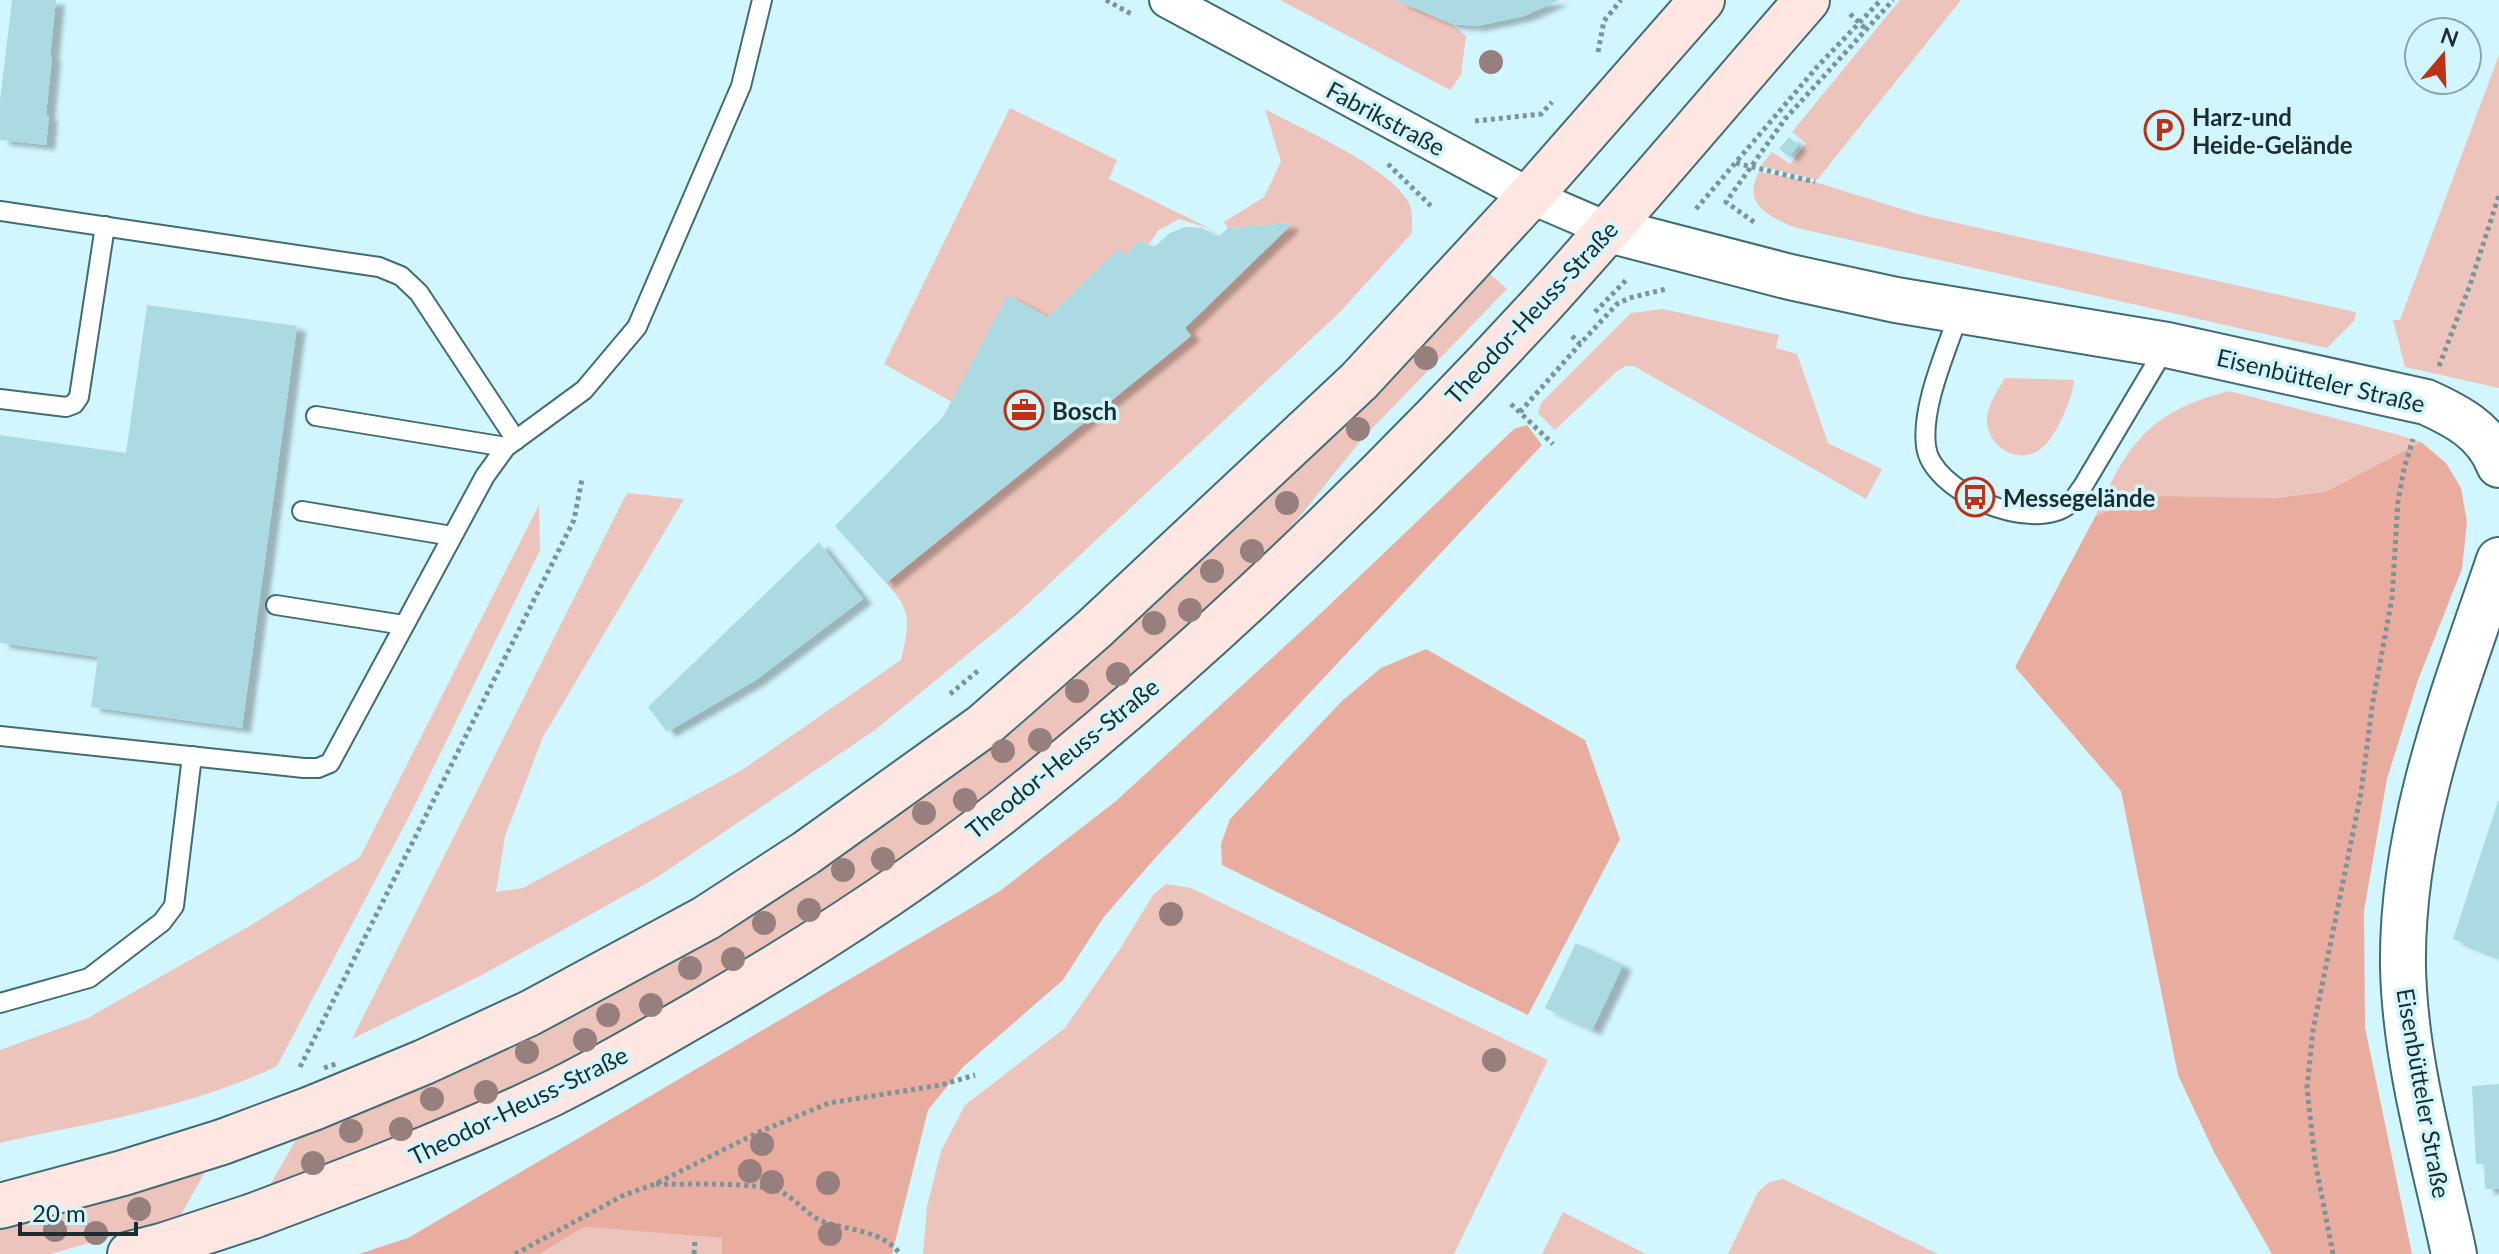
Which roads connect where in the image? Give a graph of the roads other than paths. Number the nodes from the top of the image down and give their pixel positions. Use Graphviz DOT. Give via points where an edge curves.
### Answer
graph roads {
  1 [pos="762,0"];
  2 [pos="1167,0"];
  3 [pos="1702,0"];
  4 [pos="1807,0"];
  5 [pos="1530,196"];
  6 [pos="0,211"];
  7 [pos="105,226"];
  8 [pos="1609,230"];
  9 [pos="1960,310"];
  10 [pos="2167,345"];
  11 [pos="0,399"];
  12 [pos="316,416"];
  13 [pos="511,444"];
  14 [pos="2498,457"];
  15 [pos="302,511"];
  16 [pos="452,536"];
  17 [pos="2499,560"];
  18 [pos="276,605"];
  19 [pos="404,625"];
  20 [pos="0,736"];
  21 [pos="192,756"];
  22 [pos="0,1003"];
  23 [pos="0,1206"];
  24 [pos="147,1249"];
  25 [pos="2454,1254"];
  1 -- 13 [label="lane" via="741,86 637,327 584,390"];
  2 -- 5 [label="street, Fabrikstraße"];
  3 -- 5 [label="main road"];
  4 -- 8 [label="main road, Theodor-Heuss-Straße"];
  5 -- 8 [label="street, Fabrikstraße"];
  5 -- 23 [label="main road, bridge" via="1359,381 1094,629 983,726 806,853 706,918 530,1013 424,1062 306,1089 222,1142"];
  6 -- 7 [label="lane"];
  7 -- 11 [label="lane" via="79,397 66,407"];
  7 -- 13 [label="lane" via="379,267 401,276 419,293"];
  8 -- 9 [label="street, Eisenbütteler Straße" via="1790,277"];
  8 -- 24 [label="main road, Theodor-Heuss-Straße, bridge" via="1468,382 1247,600 1030,790 853,918 750,983 566,1086 402,1161"];
  9 -- 10 [label="street, Eisenbütteler Straße"];
  9 -- 10 [label="lane" via="1929,404 1926,448 1937,470 1957,487 2004,512 2043,514 2068,505"];
  10 -- 14 [label="street, Eisenbütteler Straße" via="2430,391"];
  12 -- 13 [label="lane"];
  13 -- 16 [label="lane" via="485,476"];
  15 -- 16 [label="lane"];
  16 -- 19 [label="lane"];
  17 -- 25 [label="street, Eisenbütteler Straße" via="2444,720 2409,866 2404,929 2403,969 2416,1074"];
  18 -- 19 [label="lane"];
  19 -- 21 [label="lane" via="330,763 304,768"];
  20 -- 21 [label="lane"];
  21 -- 22 [label="lane" via="174,906 162,922 89,978"];
}
